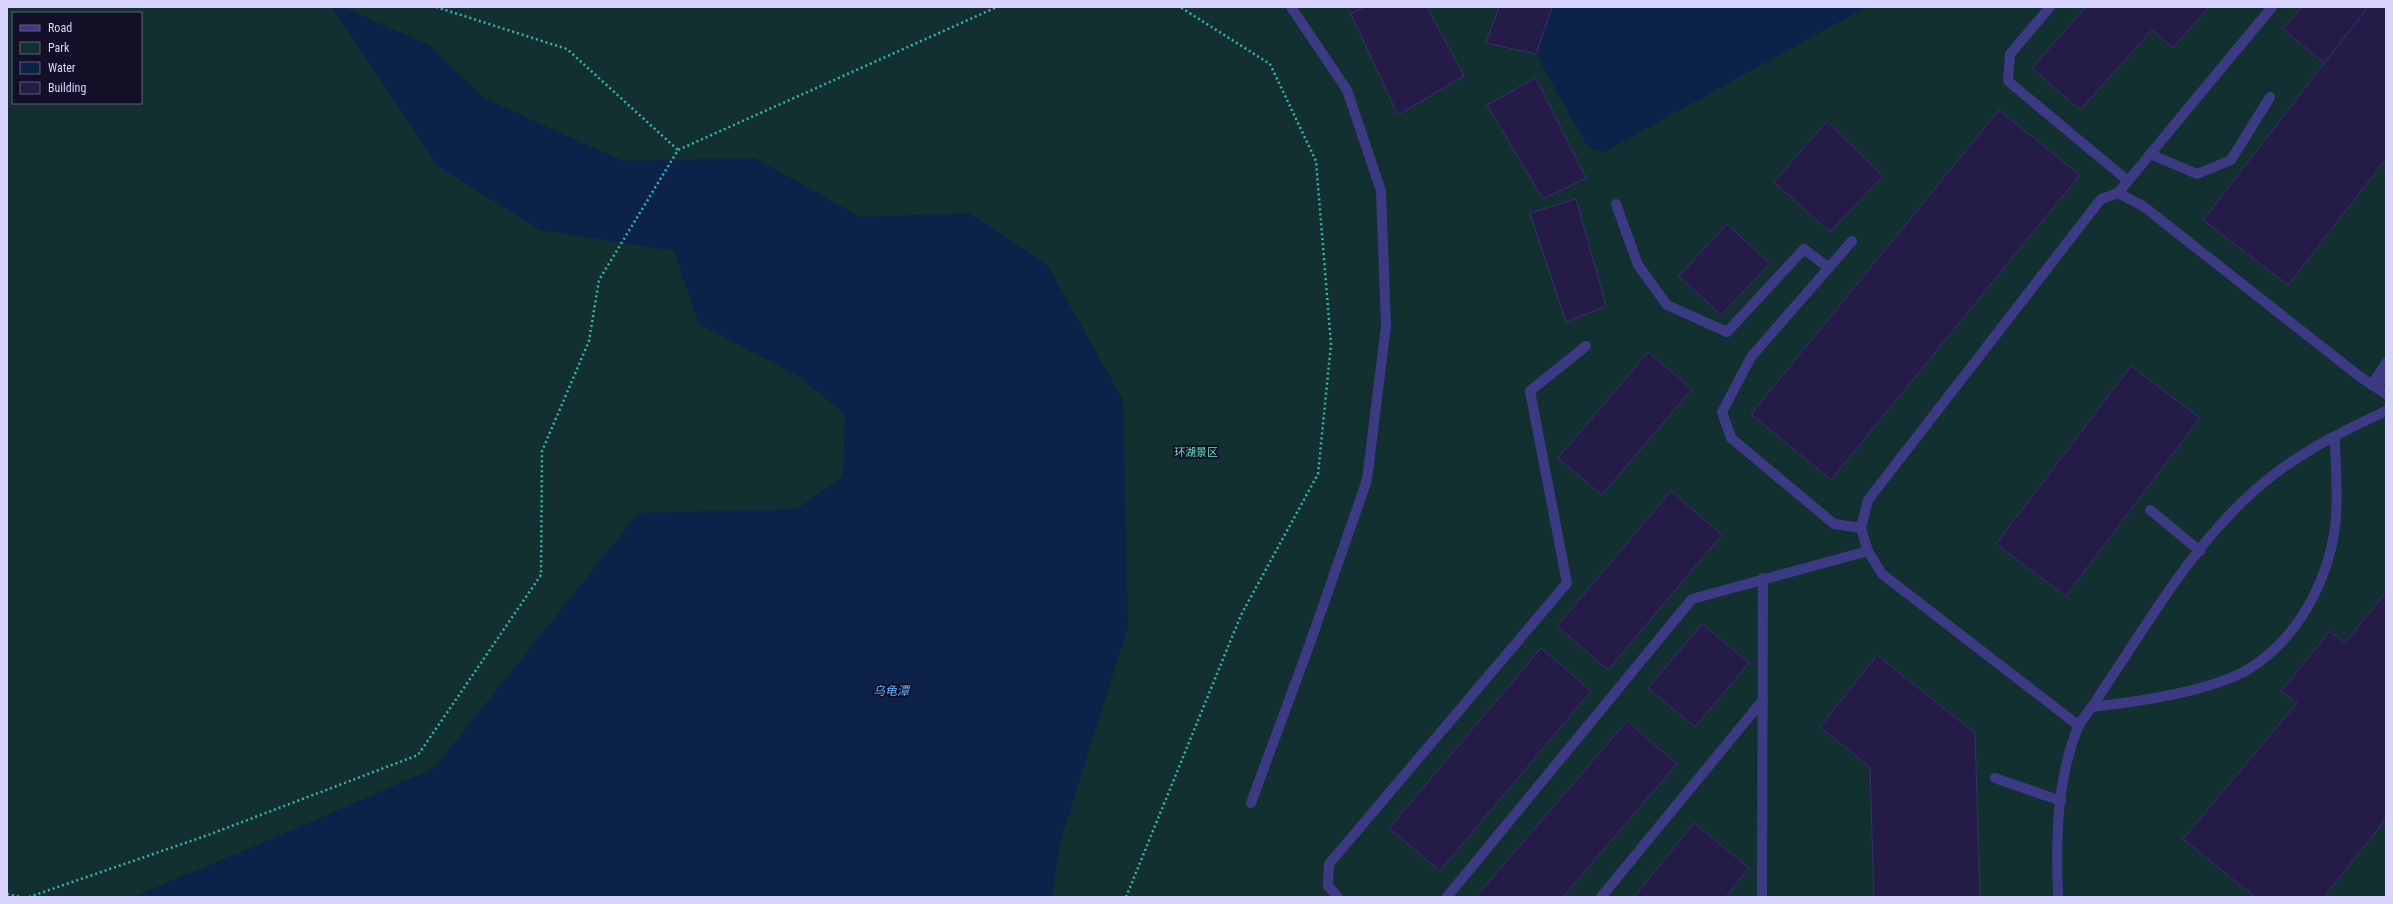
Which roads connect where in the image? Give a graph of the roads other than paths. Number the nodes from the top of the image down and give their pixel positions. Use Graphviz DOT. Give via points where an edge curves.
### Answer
graph roads {
  1 [pos="1291,7"];
  2 [pos="2050,7"];
  3 [pos="2272,7"];
  4 [pos="2270,96"];
  5 [pos="2150,154"];
  6 [pos="2128,181"];
  7 [pos="2118,193"];
  8 [pos="1616,204"];
  9 [pos="1852,241"];
  10 [pos="1829,268"];
  11 [pos="1586,346"];
  12 [pos="2386,363"];
  13 [pos="2386,379"];
  14 [pos="2372,385"];
  15 [pos="2386,394"];
  16 [pos="2386,411"];
  17 [pos="2335,437"];
  18 [pos="2150,510"];
  19 [pos="1861,528"];
  20 [pos="1868,551"];
  21 [pos="2200,551"];
  22 [pos="1763,578"];
  23 [pos="1763,700"];
  24 [pos="2092,707"];
  25 [pos="2079,726"];
  26 [pos="1996,778"];
  27 [pos="2061,801"];
  28 [pos="1251,803"];
  29 [pos="1338,897"];
  30 [pos="1447,897"];
  31 [pos="1601,897"];
  32 [pos="1762,897"];
  33 [pos="2058,897"];
  1 -- 28 [label="street" via="1347,90 1381,191 1386,326 1366,480"];
  2 -- 6 [label="street" via="2010,54 2008,81"];
  3 -- 5 [label="street"];
  4 -- 5 [label="street" via="2231,160 2197,174"];
  5 -- 6 [label="street"];
  6 -- 7 [label="street"];
  7 -- 14 [label="street" via="2143,206"];
  7 -- 19 [label="street" via="2101,199 1872,494"];
  8 -- 10 [label="street" via="1638,265 1667,305 1727,332 1804,249"];
  9 -- 10 [label="street"];
  10 -- 19 [label="street" via="1751,357 1722,412 1731,438 1834,524"];
  11 -- 29 [label="street" via="1530,391 1567,583 1329,864 1328,886"];
  12 -- 14 [label="street"];
  13 -- 14 [label="street"];
  14 -- 15 [label="street"];
  16 -- 17 [label="street"];
  17 -- 21 [label="street" via="2287,464 2255,490"];
  17 -- 24 [label="street" via="2335,526 2328,561 2319,588 2299,620 2278,646 2252,667 2221,681 2140,702"];
  18 -- 21 [label="street"];
  19 -- 20 [label="street"];
  20 -- 22 [label="street"];
  20 -- 25 [label="street" via="1882,574"];
  21 -- 24 [label="street" via="2166,594"];
  22 -- 23 [label="street"];
  22 -- 30 [label="street" via="1692,599"];
  23 -- 31 [label="street"];
  23 -- 32 [label="street"];
  24 -- 25 [label="street"];
  25 -- 27 [label="street" via="2068,758"];
  26 -- 27 [label="street"];
  27 -- 33 [label="street" via="2056,844"];
}
